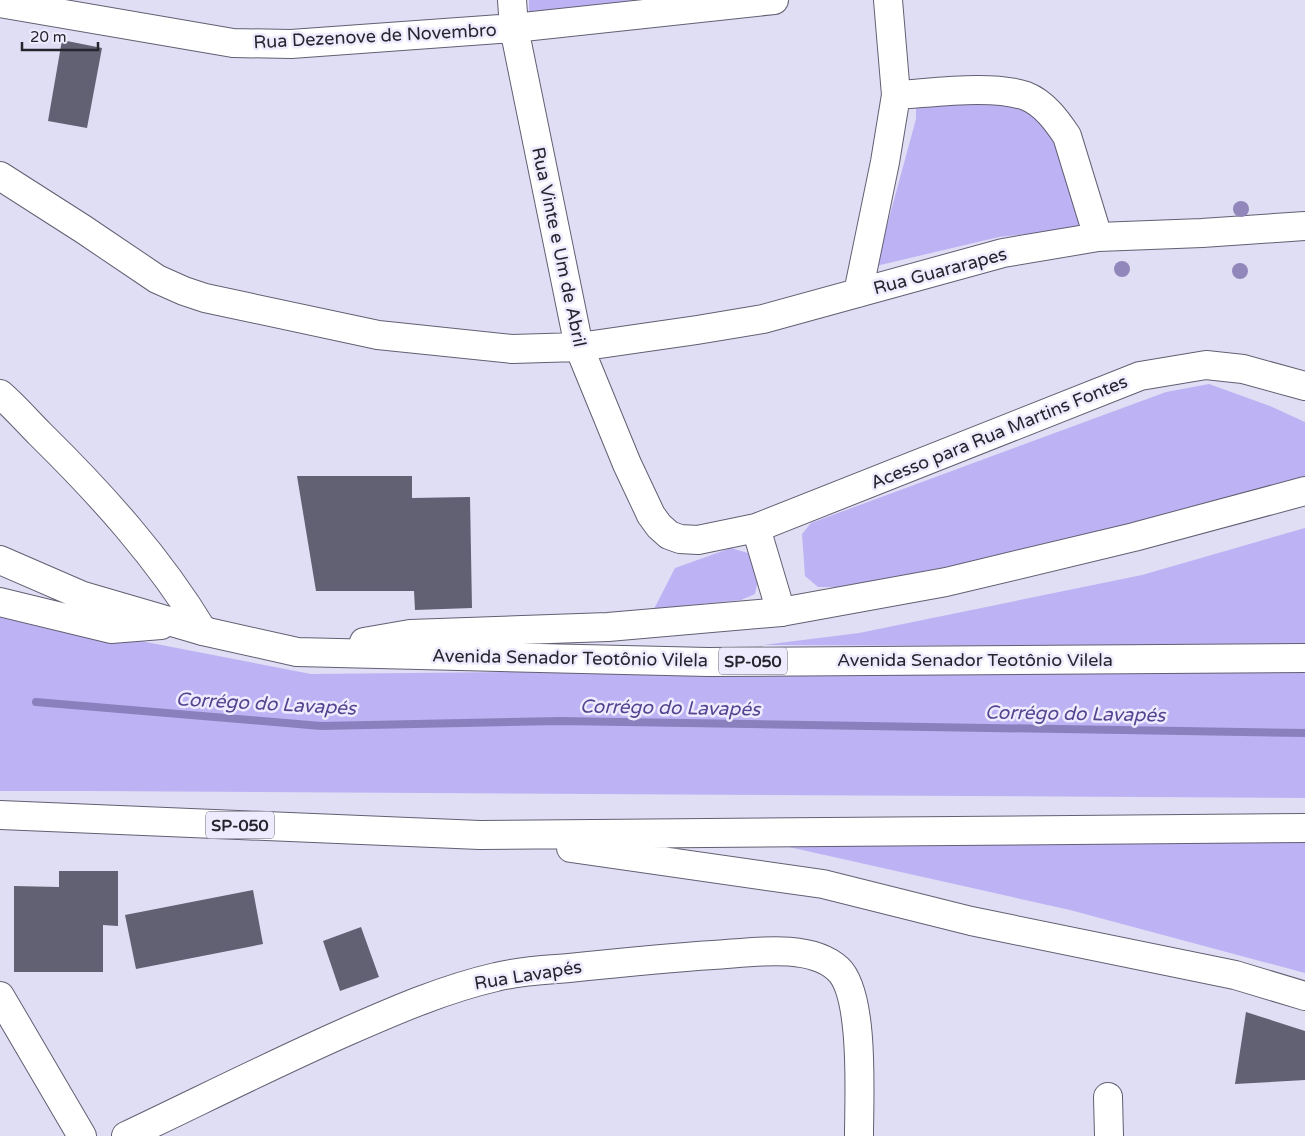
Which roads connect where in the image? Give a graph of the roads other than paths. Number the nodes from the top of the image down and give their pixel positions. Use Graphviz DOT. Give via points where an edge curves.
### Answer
graph roads {
  1 [pos="512,0"];
  2 [pos="774,0"];
  3 [pos="888,0"];
  4 [pos="0,3"];
  5 [pos="712,3"];
  6 [pos="514,28"];
  7 [pos="896,95"];
  8 [pos="0,176"];
  9 [pos="1305,226"];
  10 [pos="1098,237"];
  11 [pos="858,293"];
  12 [pos="579,347"];
  13 [pos="1305,386"];
  14 [pos="0,394"];
  15 [pos="1305,492"];
  16 [pos="756,528"];
  17 [pos="698,540"];
  18 [pos="0,560"];
  19 [pos="0,602"];
  20 [pos="781,612"];
  21 [pos="191,628"];
  22 [pos="324,653"];
  23 [pos="1305,658"];
  24 [pos="0,815"];
  25 [pos="1305,828"];
  26 [pos="480,835"];
  27 [pos="0,996"];
  28 [pos="1305,996"];
  29 [pos="1108,1097"];
  30 [pos="82,1136"];
  31 [pos="126,1136"];
  32 [pos="859,1136"];
  33 [pos="1109,1136"];
  1 -- 6 [label="main road, Rua Vinte e Um de Abril"];
  2 -- 5 [label="main road, Rua Dezenove de Novembro"];
  3 -- 7 [label="main road"];
  4 -- 6 [label="main road, Rua Dezenove de Novembro" via="233,43 291,44"];
  5 -- 6 [label="main road, Rua Dezenove de Novembro"];
  6 -- 12 [label="main road, Rua Vinte e Um de Abril"];
  7 -- 10 [label="main road" via="965,90 1005,92 1027,97 1046,109 1067,136"];
  7 -- 11 [label="main road"];
  8 -- 12 [label="main road, Rua Guararapes" via="157,279 205,298 378,335 512,349"];
  9 -- 10 [label="main road, Rua Guararapes"];
  10 -- 11 [label="main road, Rua Guararapes" via="1003,253"];
  11 -- 12 [label="main road, Rua Guararapes" via="763,319"];
  12 -- 17 [label="main road, Rua Vinte e Um de Abril" via="651,515 669,535"];
  13 -- 16 [label="main road, Acesso para Rua Martins Fontes" via="1243,369 1206,365 1140,376"];
  14 -- 21 [label="main road" via="73,466 152,556 182,596"];
  15 -- 20 [label="main road" via="946,582"];
  16 -- 17 [label="main road, Acesso para Rua Martins Fontes"];
  16 -- 20 [label="main road"];
  18 -- 21 [label="main road, Avenida Senador Teotônio Vilela / SP-050" via="83,596"];
  19 -- 21 [label="main road" via="111,628"];
  20 -- 22 [label="main road" via="608,627 410,634 370,640"];
  21 -- 22 [label="main road, Avenida Senador Teotônio Vilela / SP-050" via="297,652"];
  22 -- 23 [label="main road, Avenida Senador Teotônio Vilela / SP-050" via="708,662"];
  24 -- 26 [label="main road, SP-050"];
  25 -- 26 [label="main road, SP-050"];
  26 -- 28 [label="main road" via="823,884 971,921 1235,976"];
  27 -- 30 [label="main road"];
  29 -- 33 [label="main road"];
  31 -- 32 [label="main road, Rua Lavapés" via="308,1048 446,990 498,976 653,959 770,952 806,953 826,960 849,984 857,1024"];
}
